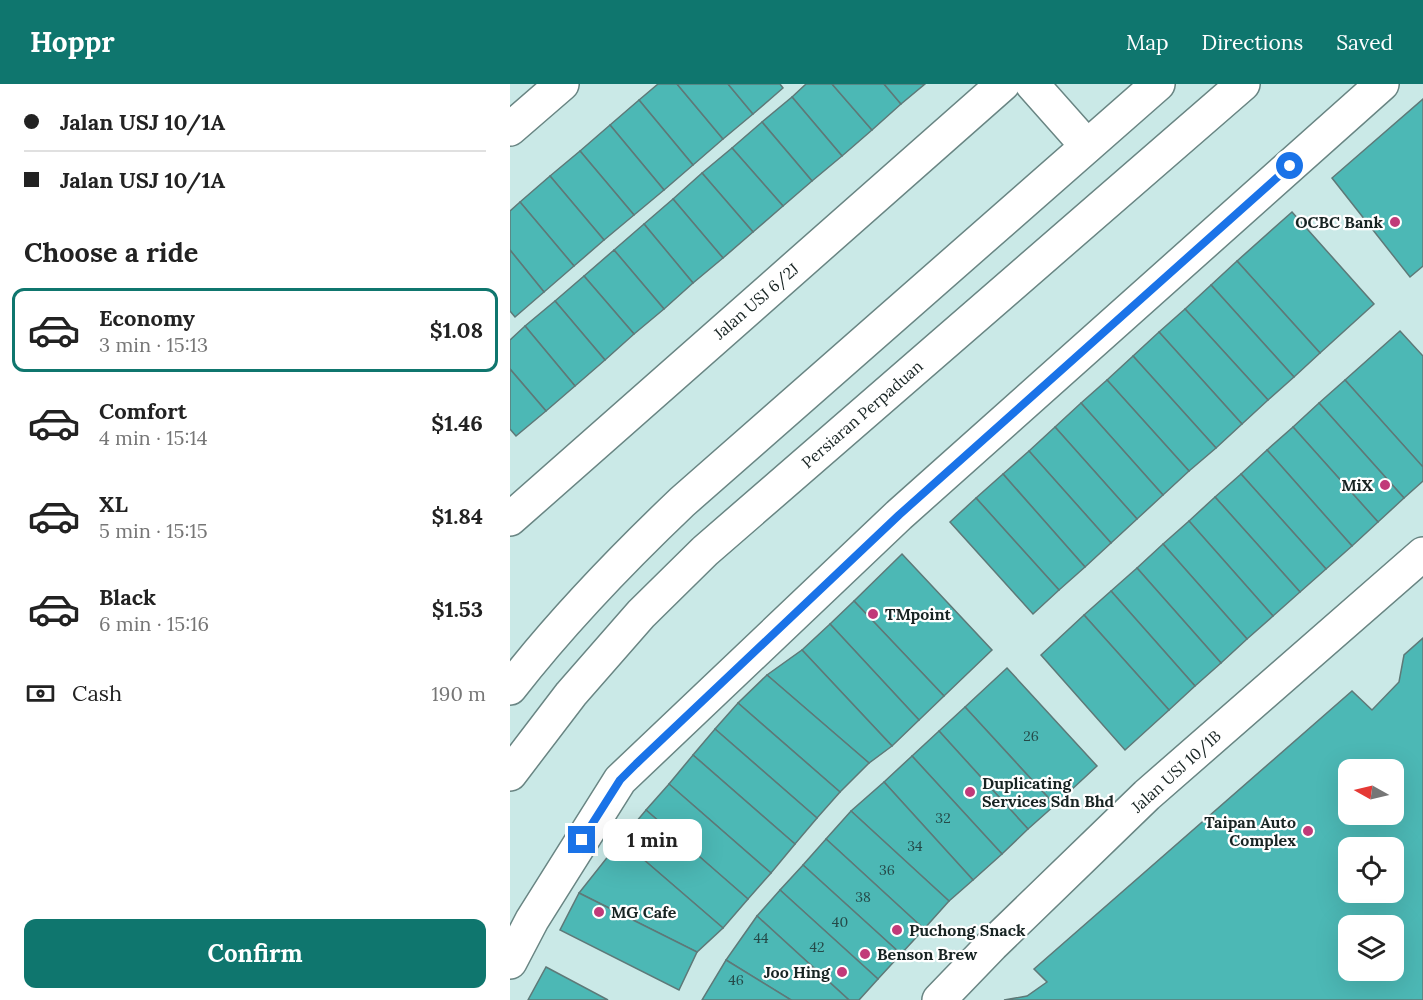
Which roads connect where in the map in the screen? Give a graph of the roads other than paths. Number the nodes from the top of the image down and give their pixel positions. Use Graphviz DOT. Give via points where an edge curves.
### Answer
graph roads {
  1 [pos="562,84"];
  2 [pos="1003,84"];
  3 [pos="1032,84"];
  4 [pos="1158,84"];
  5 [pos="1243,84"];
  6 [pos="1382,84"];
  7 [pos="510,129"];
  8 [pos="1087,146"];
  9 [pos="510,519"];
  10 [pos="1423,554"];
  11 [pos="510,688"];
  12 [pos="510,774"];
  13 [pos="510,962"];
  14 [pos="939,1000"];
  1 -- 7 [label="street"];
  2 -- 9 [label="street, Jalan USJ 6/2J"];
  3 -- 8 [label="street"];
  4 -- 8 [label="street"];
  5 -- 12 [label="street, Persiaran Perpaduan" via="705,551 641,614 571,694"];
  6 -- 13 [label="street" via="899,515 620,780"];
  8 -- 11 [label="street" via="682,502 578,606"];
  10 -- 14 [label="street, Jalan USJ 10/1B" via="1147,795"];
}
